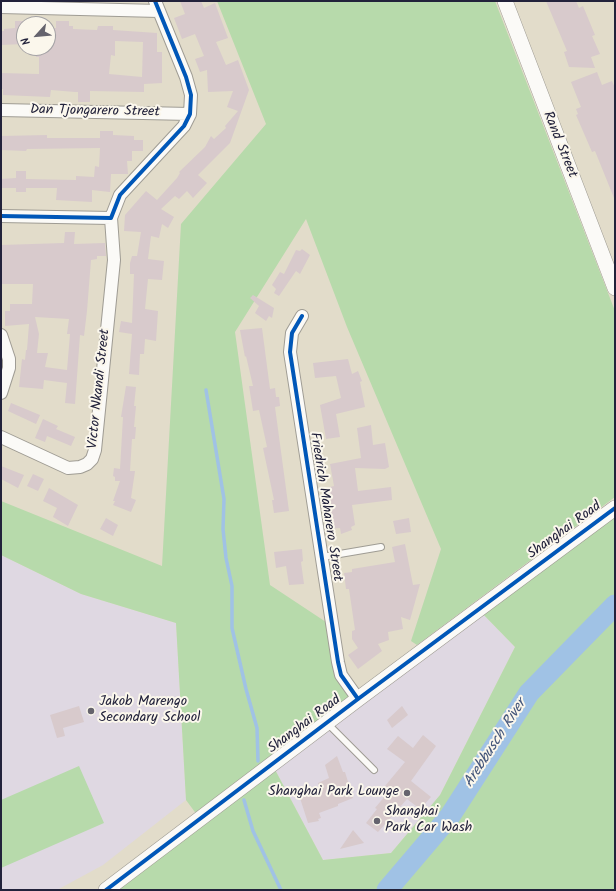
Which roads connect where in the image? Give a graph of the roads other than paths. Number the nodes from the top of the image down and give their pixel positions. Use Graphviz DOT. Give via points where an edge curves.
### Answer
graph roads {
  1 [pos="505,1"];
  2 [pos="157,6"];
  3 [pos="1,7"];
  4 [pos="1,110"];
  5 [pos="190,114"];
  6 [pos="1,216"];
  7 [pos="111,218"];
  8 [pos="615,288"];
  9 [pos="302,316"];
  10 [pos="1,335"];
  11 [pos="1,393"];
  12 [pos="1,437"];
  13 [pos="615,508"];
  14 [pos="381,547"];
  15 [pos="322,557"];
  16 [pos="358,699"];
  17 [pos="327,723"];
  18 [pos="374,770"];
  19 [pos="106,890"];
  1 -- 8 [label="street, Rand Street"];
  2 -- 3 [label="street"];
  2 -- 5 [label="street" via="186,77 191,95"];
  4 -- 5 [label="street, Dan Tjongarero Street"];
  5 -- 7 [label="street" via="184,126 120,195"];
  6 -- 7 [label="street"];
  7 -- 12 [label="street, Victor Nkandi Street" via="114,260 92,459 80,467 68,468"];
  9 -- 15 [label="street, Friedrich Maharero Street" via="292,333 290,352"];
  10 -- 11 [label="street" via="9,359 9,368"];
  13 -- 16 [label="street, Shanghai Road"];
  14 -- 15 [label="lane"];
  15 -- 16 [label="street, Friedrich Maharero Street" via="341,675"];
  16 -- 17 [label="street, Shanghai Road"];
  17 -- 18 [label="lane"];
  17 -- 19 [label="street, Shanghai Road"];
}
